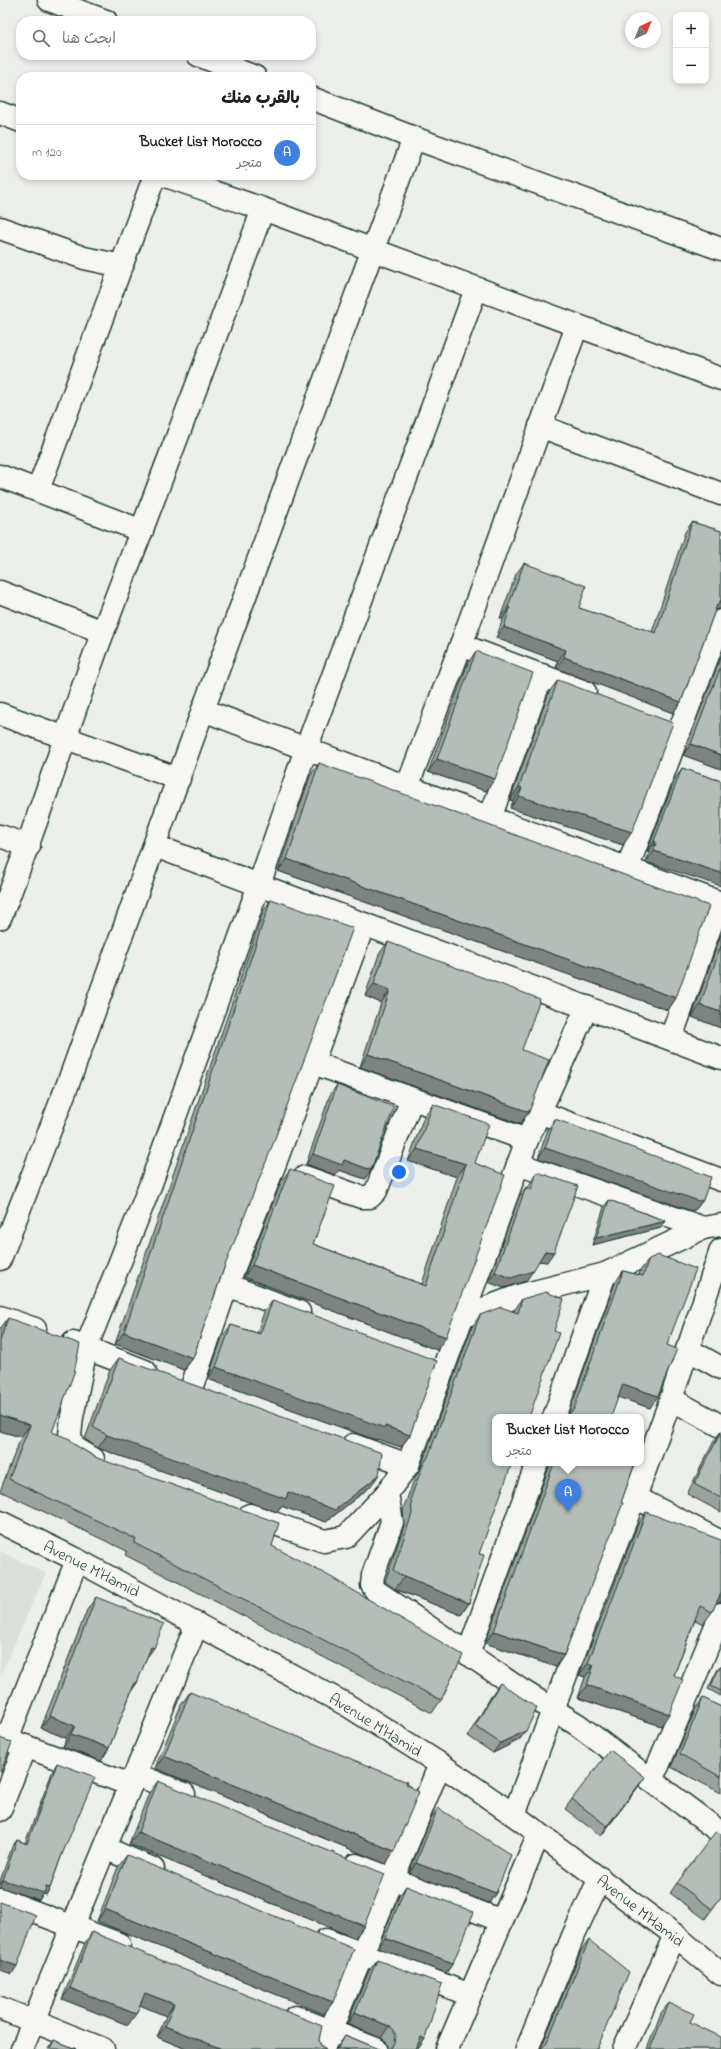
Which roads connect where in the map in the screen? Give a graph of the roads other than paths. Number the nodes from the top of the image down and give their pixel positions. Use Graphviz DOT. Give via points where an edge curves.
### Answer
graph roads {
  1 [pos="49,0"];
  2 [pos="92,16"];
  3 [pos="211,60"];
  4 [pos="242,72"];
  5 [pos="316,100"];
  6 [pos="0,113"];
  7 [pos="16,119"];
  8 [pos="414,138"];
  9 [pos="153,180"];
  10 [pos="178,180"];
  11 [pos="263,209"];
  12 [pos="0,228"];
  13 [pos="721,249"];
  14 [pos="374,250"];
  15 [pos="122,266"];
  16 [pos="476,289"];
  17 [pos="577,326"];
  18 [pos="721,379"];
  19 [pos="540,426"];
  20 [pos="0,476"];
  21 [pos="38,490"];
  22 [pos="721,494"];
  23 [pos="142,531"];
  24 [pos="0,592"];
  25 [pos="721,621"];
  26 [pos="103,632"];
  27 [pos="461,645"];
  28 [pos="542,675"];
  29 [pos="601,698"];
  30 [pos="203,710"];
  31 [pos="0,714"];
  32 [pos="659,721"];
  33 [pos="681,729"];
  34 [pos="65,738"];
  35 [pos="306,749"];
  36 [pos="179,779"];
  37 [pos="407,787"];
  38 [pos="490,818"];
  39 [pos="0,836"];
  40 [pos="29,846"];
  41 [pos="155,846"];
  42 [pos="627,869"];
  43 [pos="259,885"];
  44 [pos="720,903"];
  45 [pos="0,918"];
  46 [pos="364,924"];
  47 [pos="587,1007"];
  48 [pos="671,1038"];
  49 [pos="721,1058"];
  50 [pos="313,1063"];
  51 [pos="412,1099"];
  52 [pos="539,1112"];
  53 [pos="527,1140"];
  54 [pos="518,1164"];
  55 [pos="274,1166"];
  56 [pos="721,1180"];
  57 [pos="712,1227"];
  58 [pos="720,1258"];
  59 [pos="0,1259"];
  60 [pos="605,1274"];
  61 [pos="227,1286"];
  62 [pos="0,1317"];
  63 [pos="462,1317"];
  64 [pos="314,1318"];
  65 [pos="86,1348"];
  66 [pos="687,1349"];
  67 [pos="423,1358"];
  68 [pos="445,1366"];
  69 [pos="721,1368"];
  70 [pos="192,1386"];
  71 [pos="214,1395"];
  72 [pos="671,1399"];
  73 [pos="555,1414"];
  74 [pos="721,1426"];
  75 [pos="333,1438"];
  76 [pos="408,1465"];
  77 [pos="536,1466"];
  78 [pos="115,1467"];
  79 [pos="387,1493"];
  80 [pos="635,1497"];
  81 [pos="228,1508"];
  82 [pos="0,1522"];
  83 [pos="721,1542"];
  84 [pos="77,1560"];
  85 [pos="721,1614"];
  86 [pos="197,1624"];
  87 [pos="716,1642"];
  88 [pos="468,1654"];
  89 [pos="688,1692"];
  90 [pos="708,1703"];
  91 [pos="553,1710"];
  92 [pos="11,1741"];
  93 [pos="440,1764"];
  94 [pos="650,1779"];
  95 [pos="133,1780"];
  96 [pos="202,1801"];
  97 [pos="1,1803"];
  98 [pos="514,1815"];
  99 [pos="721,1833"];
  100 [pos="539,1834"];
  101 [pos="105,1848"];
  102 [pos="341,1859"];
  103 [pos="171,1876"];
  104 [pos="600,1878"];
  105 [pos="392,1880"];
  106 [pos="0,1899"];
  107 [pos="502,1921"];
  108 [pos="73,1925"];
  109 [pos="310,1934"];
  110 [pos="675,1935"];
  111 [pos="139,1953"];
  112 [pos="362,1955"];
  113 [pos="721,1974"];
  114 [pos="470,1995"];
  115 [pos="0,2008"];
  116 [pos="279,2010"];
  117 [pos="34,2021"];
  118 [pos="326,2040"];
  119 [pos="22,2049"];
  120 [pos="103,2049"];
  121 [pos="376,2049"];
  122 [pos="447,2049"];
  123 [pos="526,2049"];
  124 [pos="624,2049"];
  1 -- 2 [label="street"];
  3 -- 4 [label="street"];
  5 -- 8 [label="street"];
  6 -- 7 [label="street"];
  8 -- 13 [label="street"];
  8 -- 14 [label="street"];
  9 -- 15 [label="street"];
  10 -- 11 [label="street"];
  11 -- 14 [label="street"];
  11 -- 23 [label="street"];
  12 -- 15 [label="street" via="84,258"];
  14 -- 16 [label="street"];
  14 -- 30 [label="street"];
  15 -- 21 [label="street"];
  16 -- 17 [label="street"];
  16 -- 35 [label="street"];
  17 -- 18 [label="street"];
  17 -- 19 [label="street"];
  19 -- 22 [label="street"];
  19 -- 27 [label="street"];
  20 -- 21 [label="street"];
  21 -- 23 [label="street"];
  23 -- 26 [label="street"];
  24 -- 26 [label="street"];
  25 -- 33 [label="street"];
  26 -- 34 [label="street"];
  27 -- 28 [label="street"];
  27 -- 37 [label="street"];
  28 -- 29 [label="street"];
  28 -- 38 [label="street"];
  30 -- 35 [label="street"];
  30 -- 36 [label="street"];
  31 -- 34 [label="street"];
  32 -- 33 [label="street"];
  33 -- 42 [label="street" via="678,766"];
  34 -- 36 [label="street"];
  34 -- 40 [label="street"];
  35 -- 37 [label="street"];
  35 -- 43 [label="street"];
  36 -- 41 [label="street"];
  37 -- 38 [label="street"];
  38 -- 42 [label="street"];
  39 -- 40 [label="street"];
  40 -- 45 [label="street"];
  41 -- 43 [label="street"];
  41 -- 59 [label="street" via="69,1081"];
  42 -- 44 [label="street"];
  43 -- 46 [label="street"];
  43 -- 65 [label="street" via="150,1186"];
  44 -- 48 [label="street"];
  46 -- 47 [label="street"];
  46 -- 50 [label="street"];
  47 -- 48 [label="street"];
  47 -- 52 [label="street"];
  48 -- 49 [label="street"];
  50 -- 51 [label="street"];
  50 -- 55 [label="street"];
  51 -- 53 [label="street"];
  51 -- 55 [label="street" via="376,1191 370,1197 361,1198"];
  52 -- 53 [label="street"];
  52 -- 56 [label="street"];
  53 -- 54 [label="street"];
  54 -- 57 [label="street"];
  54 -- 63 [label="street"];
  55 -- 61 [label="street"];
  57 -- 60 [label="street"];
  58 -- 66 [label="street"];
  60 -- 63 [label="street" via="518,1296"];
  60 -- 73 [label="street"];
  61 -- 64 [label="street"];
  61 -- 70 [label="street"];
  62 -- 65 [label="street"];
  63 -- 68 [label="street"];
  65 -- 70 [label="street"];
  65 -- 78 [label="street" via="70,1435 74,1447 92,1459"];
  66 -- 69 [label="street"];
  66 -- 72 [label="street"];
  67 -- 68 [label="street"];
  68 -- 76 [label="street"];
  70 -- 71 [label="street"];
  72 -- 74 [label="street"];
  72 -- 80 [label="street"];
  75 -- 76 [label="street"];
  76 -- 79 [label="street"];
  77 -- 88 [label="street"];
  79 -- 81 [label="street" via="346,1537 324,1541"];
  79 -- 88 [label="street" via="392,1522 373,1575 372,1585 376,1591"];
  80 -- 83 [label="street"];
  80 -- 91 [label="street"];
  82 -- 84 [label="street, Avenue M'Hamid"];
  84 -- 86 [label="street, Avenue M'Hamid"];
  84 -- 92 [label="street"];
  85 -- 87 [label="street"];
  86 -- 93 [label="street, Avenue M'Hamid" via="347,1705"];
  86 -- 95 [label="street"];
  87 -- 89 [label="street"];
  88 -- 91 [label="street"];
  89 -- 90 [label="street"];
  89 -- 94 [label="street" via="658,1766"];
  91 -- 94 [label="street" via="578,1725"];
  91 -- 98 [label="street"];
  92 -- 95 [label="street"];
  92 -- 97 [label="street"];
  93 -- 98 [label="street, Avenue M'Hamid"];
  93 -- 105 [label="street"];
  94 -- 99 [label="street"];
  95 -- 96 [label="street"];
  95 -- 101 [label="street"];
  98 -- 100 [label="street, Avenue M'Hamid"];
  100 -- 104 [label="street, Avenue M'Hamid"];
  100 -- 107 [label="street"];
  101 -- 103 [label="street"];
  101 -- 108 [label="street"];
  102 -- 105 [label="street"];
  104 -- 110 [label="street, Avenue M'Hamid"];
  104 -- 123 [label="street"];
  105 -- 107 [label="street"];
  105 -- 112 [label="street"];
  106 -- 108 [label="street"];
  107 -- 114 [label="street"];
  108 -- 111 [label="street"];
  108 -- 117 [label="street"];
  109 -- 112 [label="street"];
  110 -- 113 [label="street, Avenue M'Hamid"];
  110 -- 124 [label="street"];
  112 -- 114 [label="street"];
  112 -- 118 [label="street"];
  114 -- 122 [label="street"];
  115 -- 117 [label="street"];
  116 -- 118 [label="street"];
  117 -- 119 [label="street"];
  117 -- 120 [label="street"];
  118 -- 121 [label="street"];
}
